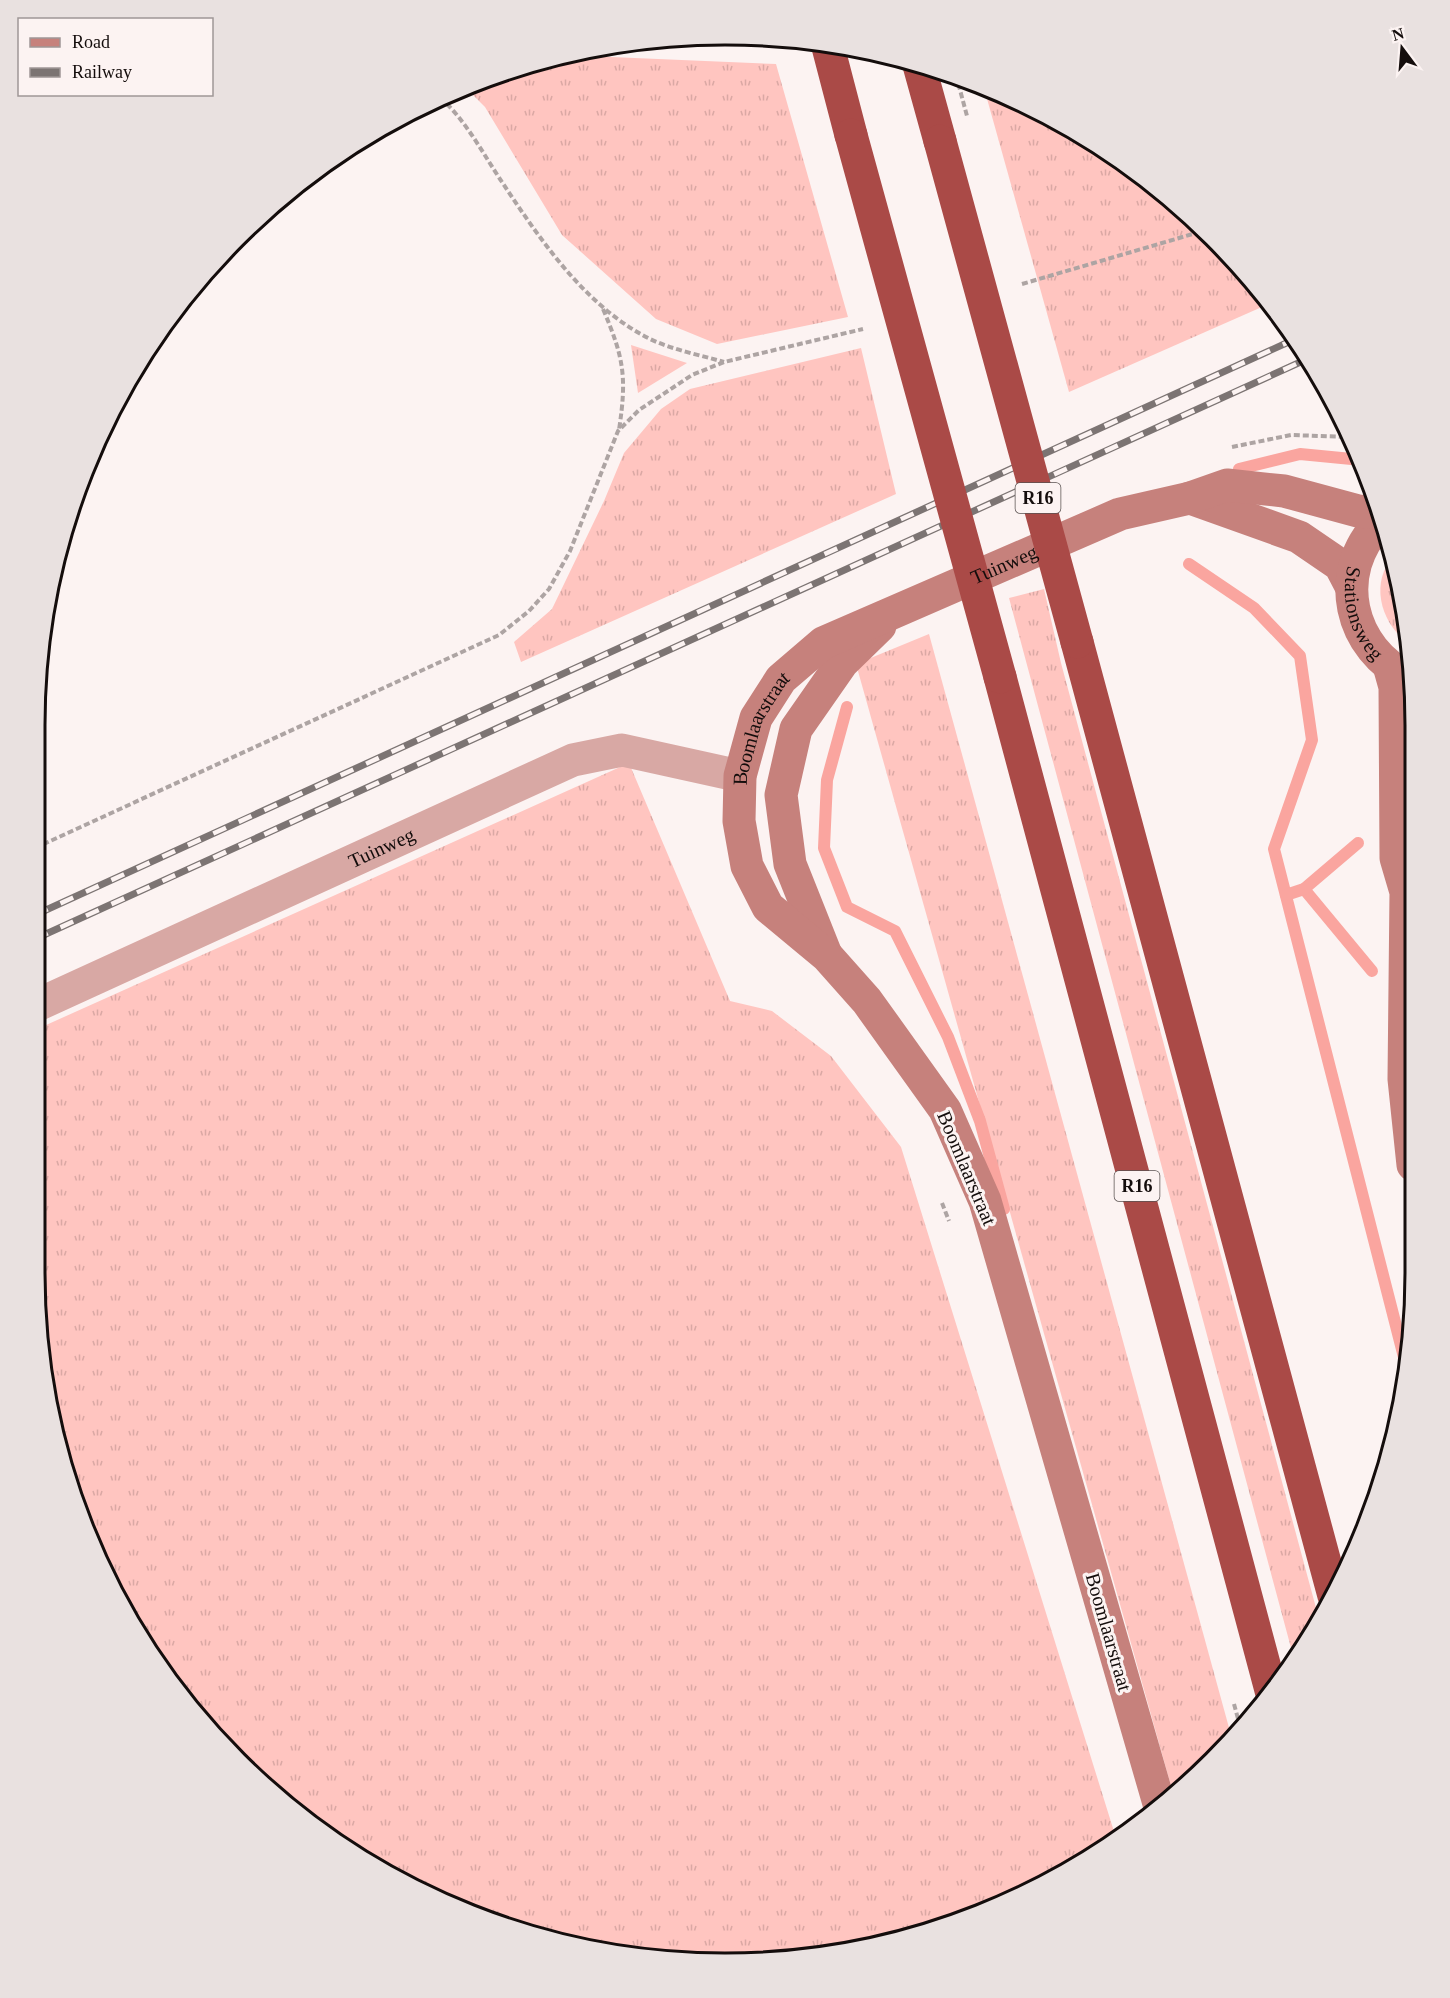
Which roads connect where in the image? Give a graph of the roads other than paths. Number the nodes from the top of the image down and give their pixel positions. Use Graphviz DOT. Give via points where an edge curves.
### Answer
graph roads {
  1 [pos="830,54"];
  2 [pos="923,75"];
  3 [pos="1190,498"];
  4 [pos="1371,513"];
  5 [pos="1376,529"];
  6 [pos="1351,586"];
  7 [pos="893,614"];
  8 [pos="823,643"];
  9 [pos="1400,674"];
  10 [pos="740,776"];
  11 [pos="1405,880"];
  12 [pos="827,956"];
  13 [pos="45,1001"];
  14 [pos="1405,1031"];
  15 [pos="1405,1089"];
  16 [pos="1330,1583"];
  17 [pos="1268,1681"];
  18 [pos="1157,1797"];
  1 -- 17 [label="highway, R16, bridge"];
  2 -- 16 [label="highway, R16, bridge"];
  3 -- 4 [label="street, Tuinweg" via="1227,484 1284,491"];
  3 -- 6 [label="street" via="1299,537 1340,565"];
  3 -- 7 [label="street, Tuinweg" via="1120,514"];
  5 -- 6 [label="street, Stationsweg" via="1360,550"];
  6 -- 9 [label="street, Stationsweg" via="1358,625 1373,652"];
  7 -- 8 [label="street, Tuinweg"];
  7 -- 12 [label="street" via="842,663 796,729 781,795 790,864"];
  8 -- 10 [label="street, Boomlaarstraat" via="781,679 756,718"];
  9 -- 11 [label="street, Stationsweg" via="1395,687 1396,858"];
  10 -- 12 [label="street, Boomlaarstraat" via="739,821 747,866 768,907"];
  10 -- 13 [label="street, Tuinweg" via="622,750 573,760"];
  12 -- 18 [label="street, Boomlaarstraat" via="867,1001 945,1110 985,1201"];
  14 -- 15 [label="street, Stationsweg"];
}
